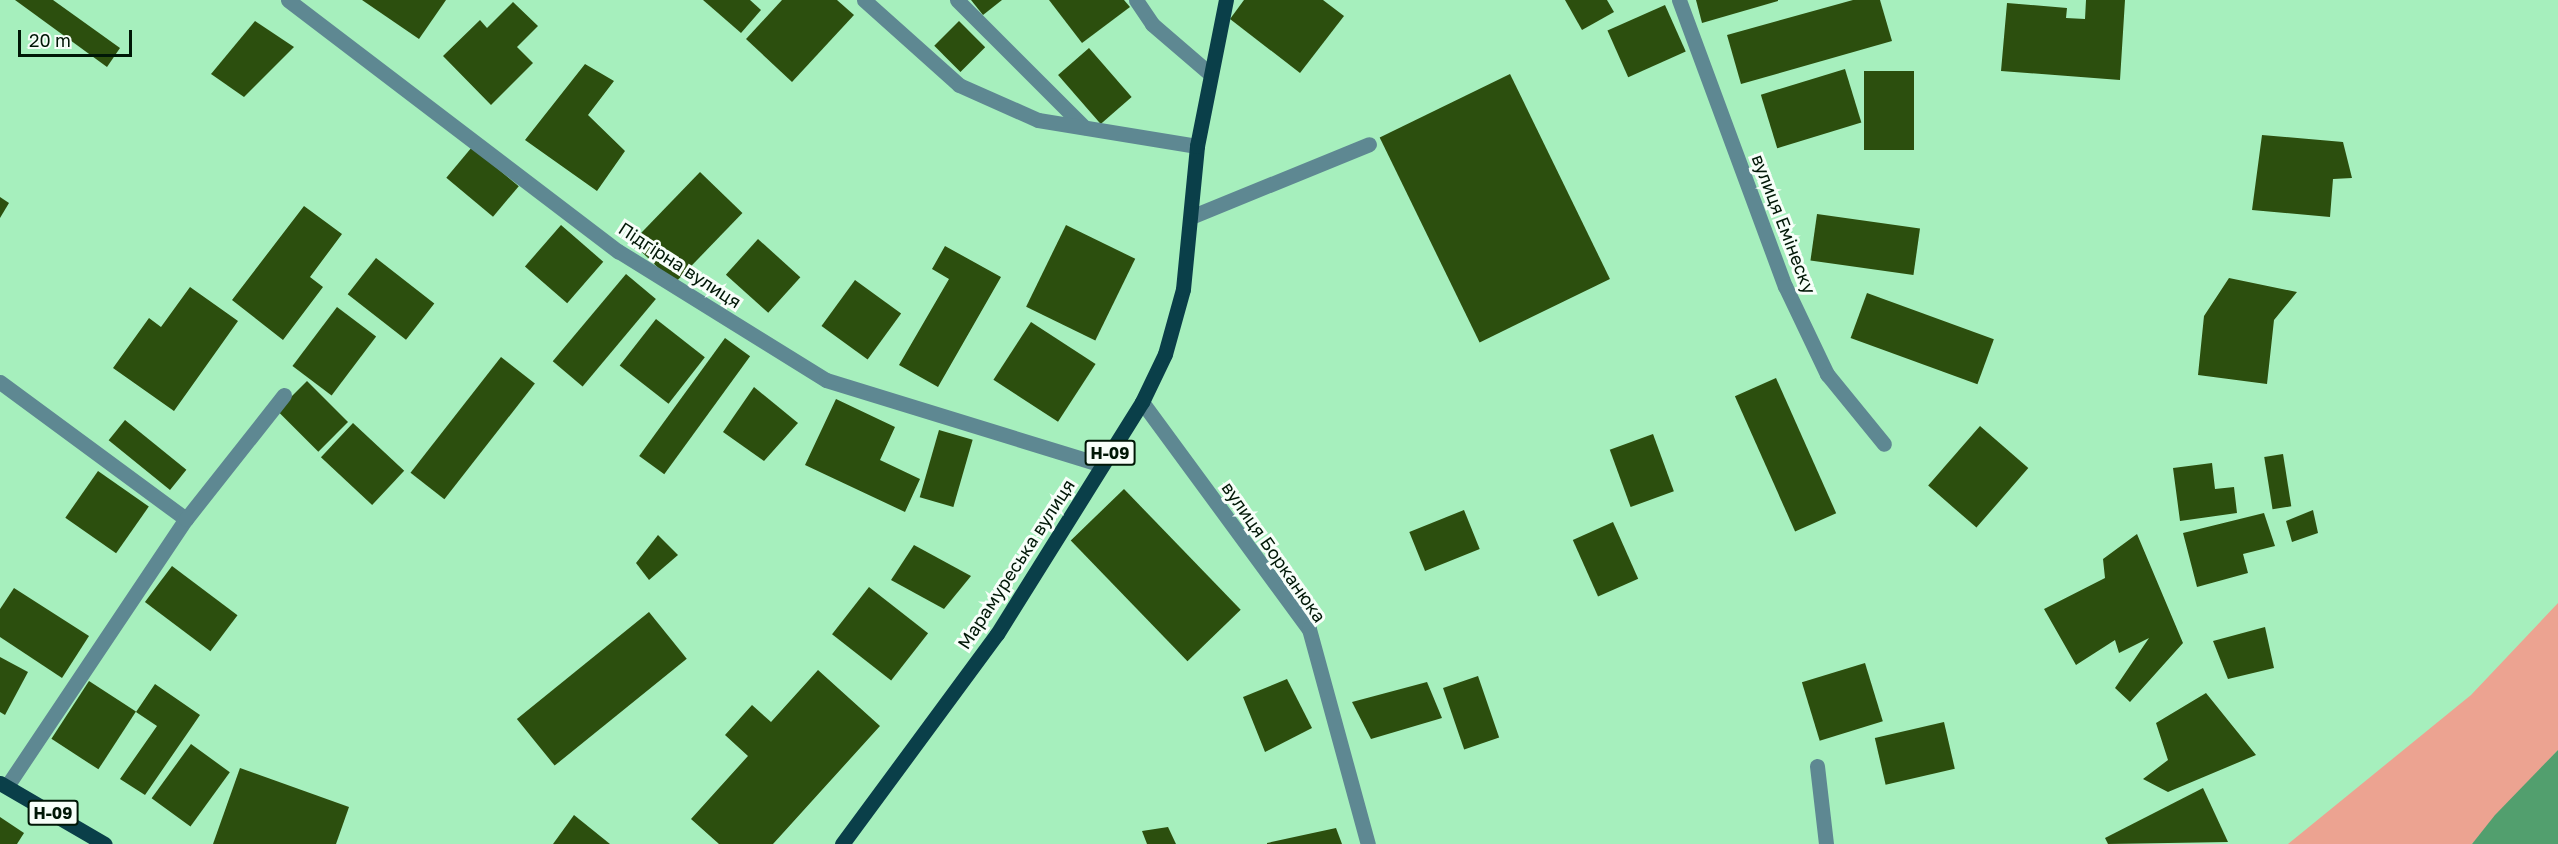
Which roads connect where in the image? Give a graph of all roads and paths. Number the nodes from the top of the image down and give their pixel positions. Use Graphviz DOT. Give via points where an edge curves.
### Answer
graph roads {
  1 [pos="288,0"];
  2 [pos="864,0"];
  3 [pos="957,0"];
  4 [pos="1136,0"];
  5 [pos="1226,0"];
  6 [pos="1679,0"];
  7 [pos="1209,73"];
  8 [pos="1084,128"];
  9 [pos="1369,144"];
  10 [pos="1197,146"];
  11 [pos="1193,216"];
  12 [pos="0,382"];
  13 [pos="284,395"];
  14 [pos="1142,402"];
  15 [pos="1884,444"];
  16 [pos="1102,465"];
  17 [pos="186,519"];
  18 [pos="1817,766"];
  19 [pos="4,784"];
  20 [pos="105,844"];
  21 [pos="842,844"];
  22 [pos="1368,844"];
  23 [pos="1826,844"];
  1 -- 16 [label="street, Підгірна вулиця" via="618,251 826,380"];
  2 -- 8 [label="street" via="959,85 1038,120"];
  3 -- 8 [label="street"];
  4 -- 7 [label="street" via="1152,24"];
  5 -- 7 [label="main road, Марамуреська вулиця / Н-09"];
  6 -- 15 [label="street, вулиця Емінеску" via="1785,286 1827,374"];
  7 -- 10 [label="main road, Марамуреська вулиця / Н-09"];
  8 -- 10 [label="street"];
  9 -- 11 [label="street"];
  10 -- 11 [label="main road, Марамуреська вулиця / Н-09"];
  11 -- 14 [label="main road, Марамуреська вулиця / Н-09" via="1183,289 1165,354"];
  12 -- 17 [label="street"];
  13 -- 17 [label="street"];
  14 -- 16 [label="main road, Марамуреська вулиця / Н-09"];
  14 -- 22 [label="street, вулиця Борканюка" via="1309,629"];
  16 -- 21 [label="main road, Марамуреська вулиця / Н-09" via="997,634"];
  17 -- 19 [label="street"];
  18 -- 23 [label="street"];
  19 -- 20 [label="main road, Н-09"];
}
